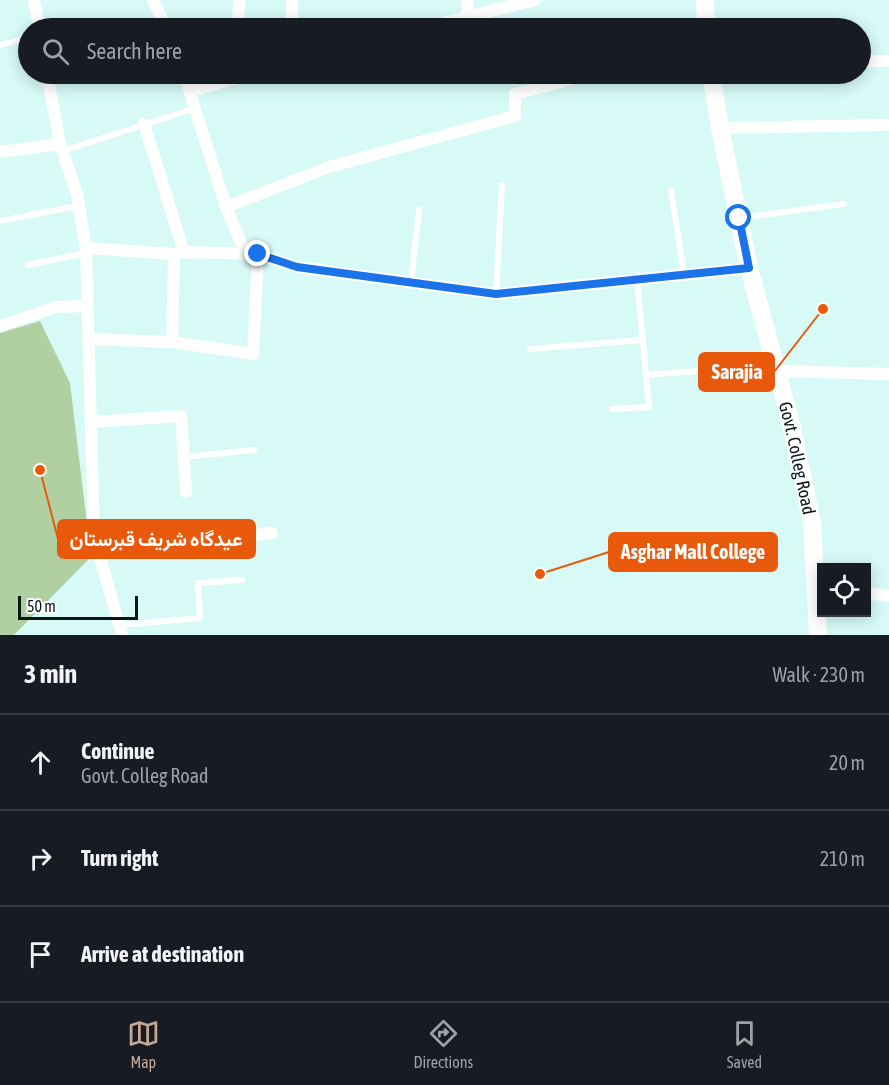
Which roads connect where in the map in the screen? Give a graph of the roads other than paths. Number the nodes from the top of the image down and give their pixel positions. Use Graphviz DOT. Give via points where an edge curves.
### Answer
graph roads {
  1 [pos="34,0"];
  2 [pos="153,0"];
  3 [pos="239,0"];
  4 [pos="291,0"];
  5 [pos="468,0"];
  6 [pos="535,0"];
  7 [pos="705,0"];
  8 [pos="467,17"];
  9 [pos="37,18"];
  10 [pos="161,18"];
  11 [pos="238,18"];
  12 [pos="292,18"];
  13 [pos="463,18"];
  14 [pos="706,18"];
  15 [pos="18,40"];
  16 [pos="0,45"];
  17 [pos="871,61"];
  18 [pos="889,61"];
  19 [pos="49,84"];
  20 [pos="188,84"];
  21 [pos="215,84"];
  22 [pos="552,84"];
  23 [pos="713,84"];
  24 [pos="190,91"];
  25 [pos="196,108"];
  26 [pos="144,124"];
  27 [pos="889,125"];
  28 [pos="720,128"];
  29 [pos="62,147"];
  30 [pos="0,153"];
  31 [pos="502,185"];
  32 [pos="671,190"];
  33 [pos="844,204"];
  34 [pos="79,205"];
  35 [pos="226,207"];
  36 [pos="419,210"];
  37 [pos="739,218"];
  38 [pos="0,221"];
  39 [pos="86,251"];
  40 [pos="245,252"];
  41 [pos="179,253"];
  42 [pos="258,254"];
  43 [pos="28,265"];
  44 [pos="749,268"];
  45 [pos="684,274"];
  46 [pos="637,279"];
  47 [pos="411,283"];
  48 [pos="496,294"];
  49 [pos="87,306"];
  50 [pos="0,326"];
  51 [pos="88,339"];
  52 [pos="642,340"];
  53 [pos="172,342"];
  54 [pos="530,349"];
  55 [pos="777,368"];
  56 [pos="889,374"];
  57 [pos="646,375"];
  58 [pos="612,409"];
  59 [pos="91,422"];
  60 [pos="254,450"];
  61 [pos="184,458"];
  62 [pos="186,492"];
  63 [pos="272,533"];
  64 [pos="99,554"];
  65 [pos="817,578"];
  66 [pos="242,580"];
  67 [pos="871,594"];
  68 [pos="889,596"];
  69 [pos="818,617"];
  70 [pos="121,630"];
  71 [pos="818,635"];
  1 -- 9 [label="street"];
  2 -- 10 [label="street"];
  3 -- 11 [label="street"];
  4 -- 12 [label="street"];
  5 -- 8 [label="street"];
  6 -- 8 [label="street"];
  7 -- 14 [label="street"];
  8 -- 13 [label="street"];
  15 -- 16 [label="lane"];
  17 -- 18 [label="street"];
  19 -- 29 [label="street"];
  20 -- 24 [label="street"];
  21 -- 24 [label="street"];
  22 -- 35 [label="street" via="515,94 515,116 329,167"];
  23 -- 28 [label="street, Govt. Colleg Road"];
  24 -- 25 [label="street"];
  25 -- 26 [label="lane"];
  25 -- 35 [label="street"];
  26 -- 29 [label="lane"];
  26 -- 41 [label="street"];
  27 -- 28 [label="street"];
  28 -- 37 [label="street, Govt. Colleg Road"];
  29 -- 30 [label="street"];
  29 -- 34 [label="street"];
  31 -- 48 [label="lane"];
  32 -- 45 [label="lane"];
  33 -- 37 [label="lane"];
  34 -- 38 [label="lane"];
  34 -- 39 [label="street"];
  35 -- 40 [label="street"];
  36 -- 47 [label="lane"];
  37 -- 44 [label="street, Govt. Colleg Road"];
  39 -- 41 [label="street"];
  39 -- 43 [label="lane"];
  39 -- 49 [label="street"];
  40 -- 41 [label="street"];
  40 -- 42 [label="street"];
  41 -- 53 [label="street"];
  42 -- 47 [label="street" via="297,267"];
  42 -- 53 [label="street" via="253,354"];
  44 -- 45 [label="street"];
  44 -- 55 [label="street, Govt. Colleg Road"];
  45 -- 46 [label="street"];
  46 -- 48 [label="street"];
  46 -- 52 [label="lane"];
  47 -- 48 [label="street"];
  49 -- 50 [label="street" via="56,307"];
  49 -- 51 [label="street"];
  51 -- 53 [label="street"];
  51 -- 59 [label="street"];
  52 -- 54 [label="lane"];
  52 -- 57 [label="lane"];
  55 -- 56 [label="street"];
  55 -- 57 [label="lane"];
  55 -- 65 [label="street, Govt. Colleg Road" via="812,522"];
  57 -- 58 [label="lane" via="649,407"];
  59 -- 61 [label="street" via="181,416"];
  59 -- 64 [label="street" via="94,536"];
  60 -- 61 [label="lane"];
  61 -- 62 [label="street"];
  63 -- 64 [label="street"];
  64 -- 70 [label="street"];
  66 -- 70 [label="lane" via="198,583 200,618"];
  67 -- 68 [label="street"];
  69 -- 71 [label="street, Govt. Colleg Road"];
}
